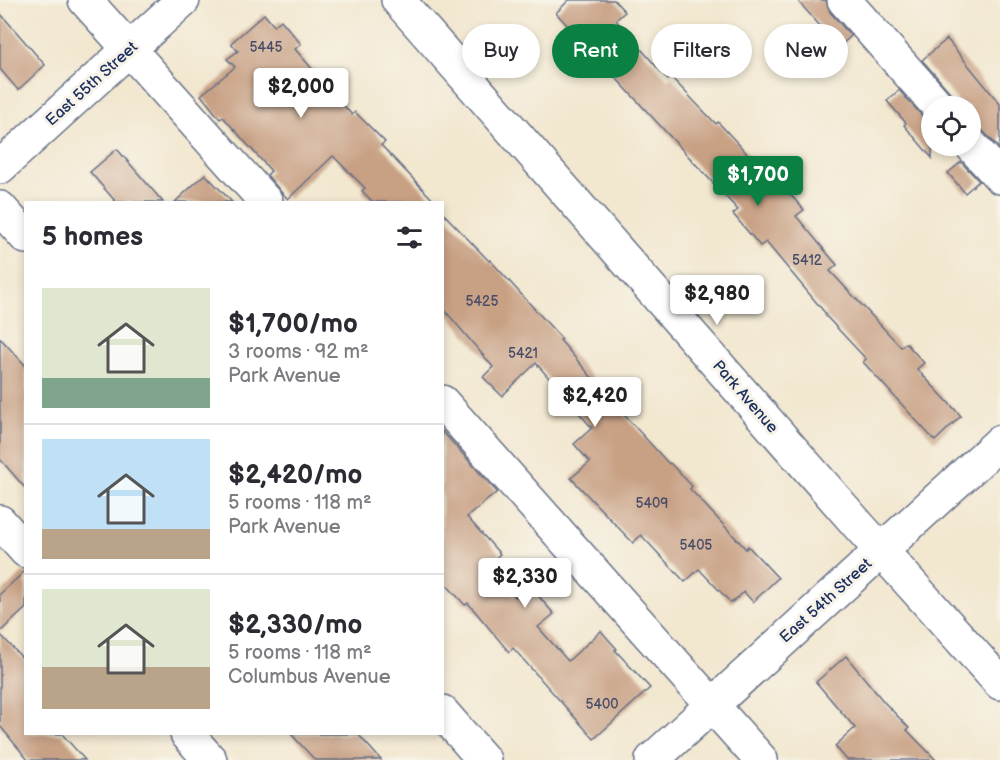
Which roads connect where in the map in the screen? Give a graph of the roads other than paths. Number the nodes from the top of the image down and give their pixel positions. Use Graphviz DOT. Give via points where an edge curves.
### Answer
graph roads {
  1 [pos="86,0"];
  2 [pos="183,0"];
  3 [pos="398,0"];
  4 [pos="844,0"];
  5 [pos="130,49"];
  6 [pos="929,96"];
  7 [pos="981,156"];
  8 [pos="0,167"];
  9 [pos="1000,177"];
  10 [pos="265,201"];
  11 [pos="0,208"];
  12 [pos="24,235"];
  13 [pos="444,404"];
  14 [pos="1000,442"];
  15 [pos="0,522"];
  16 [pos="24,549"];
  17 [pos="881,551"];
  18 [pos="1000,683"];
  19 [pos="712,705"];
  20 [pos="444,714"];
  21 [pos="188,735"];
  22 [pos="210,760"];
  23 [pos="484,760"];
  24 [pos="652,760"];
  25 [pos="761,760"];
  1 -- 5 [label="street"];
  2 -- 5 [label="street, East 55th Street"];
  3 -- 17 [label="street, Park Avenue"];
  4 -- 6 [label="street"];
  5 -- 8 [label="street, East 55th Street"];
  5 -- 10 [label="street"];
  7 -- 9 [label="street"];
  11 -- 12 [label="street"];
  13 -- 19 [label="street"];
  14 -- 17 [label="street, East 54th Street"];
  15 -- 16 [label="street"];
  17 -- 18 [label="street, Park Avenue"];
  17 -- 19 [label="street, East 54th Street"];
  19 -- 24 [label="street, East 54th Street"];
  19 -- 25 [label="street"];
  20 -- 23 [label="street"];
  21 -- 22 [label="street"];
}
